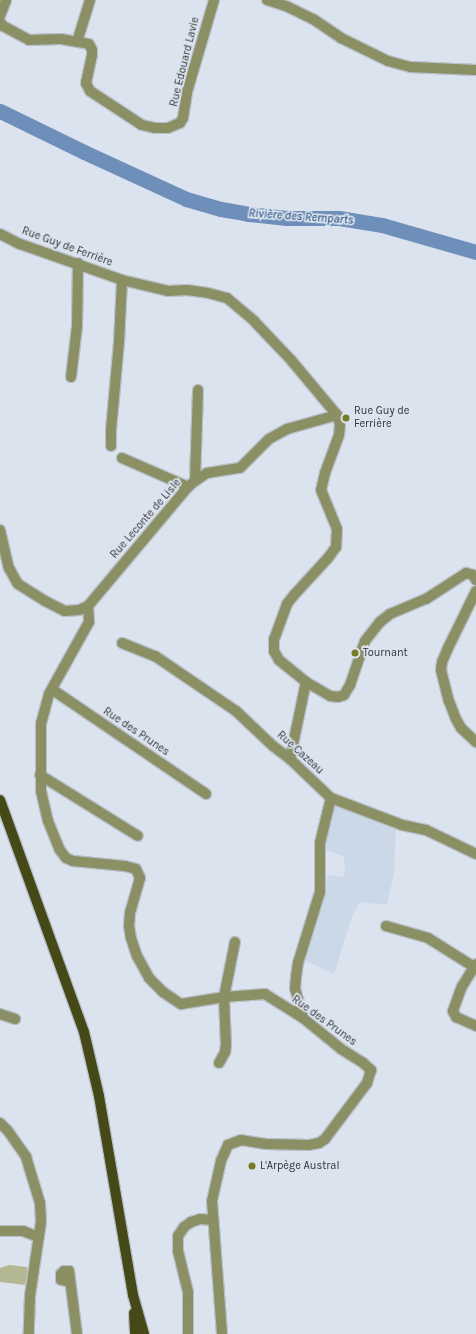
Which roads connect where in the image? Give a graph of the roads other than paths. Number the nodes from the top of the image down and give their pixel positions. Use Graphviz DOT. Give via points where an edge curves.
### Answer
graph roads {
  1 [pos="6,0"];
  2 [pos="90,0"];
  3 [pos="214,0"];
  4 [pos="267,0"];
  5 [pos="289,3"];
  6 [pos="0,16"];
  7 [pos="0,22"];
  8 [pos="77,42"];
  9 [pos="476,70"];
  10 [pos="0,234"];
  11 [pos="78,263"];
  12 [pos="122,280"];
  13 [pos="71,377"];
  14 [pos="198,390"];
  15 [pos="337,415"];
  16 [pos="111,446"];
  17 [pos="122,458"];
  18 [pos="192,484"];
  19 [pos="0,530"];
  20 [pos="475,576"];
  21 [pos="476,591"];
  22 [pos="88,606"];
  23 [pos="122,643"];
  24 [pos="306,682"];
  25 [pos="53,690"];
  26 [pos="476,742"];
  27 [pos="290,759"];
  28 [pos="40,775"];
  29 [pos="206,794"];
  30 [pos="331,798"];
  31 [pos="0,800"];
  32 [pos="138,836"];
  33 [pos="476,854"];
  34 [pos="386,926"];
  35 [pos="235,942"];
  36 [pos="475,965"];
  37 [pos="224,997"];
  38 [pos="0,1014"];
  39 [pos="303,1018"];
  40 [pos="15,1019"];
  41 [pos="476,1026"];
  42 [pos="219,1062"];
  43 [pos="0,1124"];
  44 [pos="212,1220"];
  45 [pos="0,1231"];
  46 [pos="39,1236"];
  47 [pos="70,1282"];
  48 [pos="133,1295"];
  49 [pos="30,1318"];
  50 [pos="29,1334"];
  51 [pos="33,1334"];
  52 [pos="77,1334"];
  53 [pos="135,1334"];
  54 [pos="144,1334"];
  55 [pos="188,1334"];
  56 [pos="222,1334"];
  1 -- 6 [label="street"];
  2 -- 8 [label="street"];
  3 -- 8 [label="street, Rue Edouard Lavie" via="187,92 183,118 174,126 155,128 142,125 93,94 86,83 92,50 89,44"];
  4 -- 5 [label="street"];
  5 -- 9 [label="street" via="341,38 388,61 411,67"];
  7 -- 8 [label="street, Rue Edouard Lavie" via="2,26 29,40 61,39"];
  10 -- 11 [label="street, Rue Guy de Ferrière" via="20,244"];
  11 -- 12 [label="street, Rue Guy de Ferrière"];
  11 -- 13 [label="street" via="77,327"];
  12 -- 15 [label="street, Rue Guy de Ferrière" via="168,291 187,290 227,298 254,321"];
  12 -- 16 [label="street"];
  14 -- 18 [label="street"];
  15 -- 18 [label="street, Rue Leconte de Lisle" via="287,429 269,439 240,468 207,473"];
  15 -- 24 [label="street" via="340,424 339,434 321,490 337,529 336,547 287,604 274,640 274,651 279,660"];
  17 -- 18 [label="street"];
  18 -- 22 [label="street, Rue Leconte de Lisle"];
  19 -- 22 [label="street" via="9,568 18,584 45,602 65,611"];
  20 -- 24 [label="street" via="466,573 426,599 390,614 380,622 365,640 350,685 344,695 330,696"];
  21 -- 26 [label="street" via="448,648 441,670 456,720"];
  22 -- 25 [label="street, Rue des Prunes" via="89,622"];
  23 -- 27 [label="street, Rue Cazeau" via="155,656 236,711"];
  24 -- 27 [label="street"];
  25 -- 28 [label="street, Rue des Prunes" via="49,694 41,723"];
  25 -- 29 [label="street, Rue des Prunes"];
  27 -- 30 [label="street, Rue Cazeau"];
  28 -- 32 [label="street"];
  28 -- 37 [label="street, Rue des Prunes" via="48,821 66,858 136,869 140,878 130,912 129,926 137,956 149,978 163,992 181,1004"];
  30 -- 33 [label="street, Rue Cazeau" via="402,825 426,830"];
  30 -- 39 [label="street" via="320,843 320,892 296,977 296,989"];
  31 -- 48 [label="main road" via="84,1032 100,1103"];
  34 -- 36 [label="street" via="428,938"];
  35 -- 37 [label="street"];
  36 -- 41 [label="street" via="462,986 453,1011 456,1017"];
  37 -- 39 [label="street, Rue des Prunes" via="265,994"];
  37 -- 42 [label="street" via="226,1045"];
  38 -- 40 [label="street"];
  39 -- 44 [label="street, Rue des Prunes" via="371,1070 367,1083 319,1144 266,1144 242,1140 228,1145 220,1160 212,1201"];
  43 -- 46 [label="street" via="18,1146 31,1169 40,1203"];
  44 -- 55 [label="street" via="200,1219 191,1222 178,1236 178,1251 188,1292"];
  44 -- 56 [label="street, Rue des Prunes"];
  45 -- 46 [label="street" via="23,1231"];
  46 -- 49 [label="street" via="30,1296"];
  47 -- 52 [label="street"];
  48 -- 53 [label="main road"];
  48 -- 54 [label="main road"];
  49 -- 50 [label="street"];
  49 -- 51 [label="street"];
}
